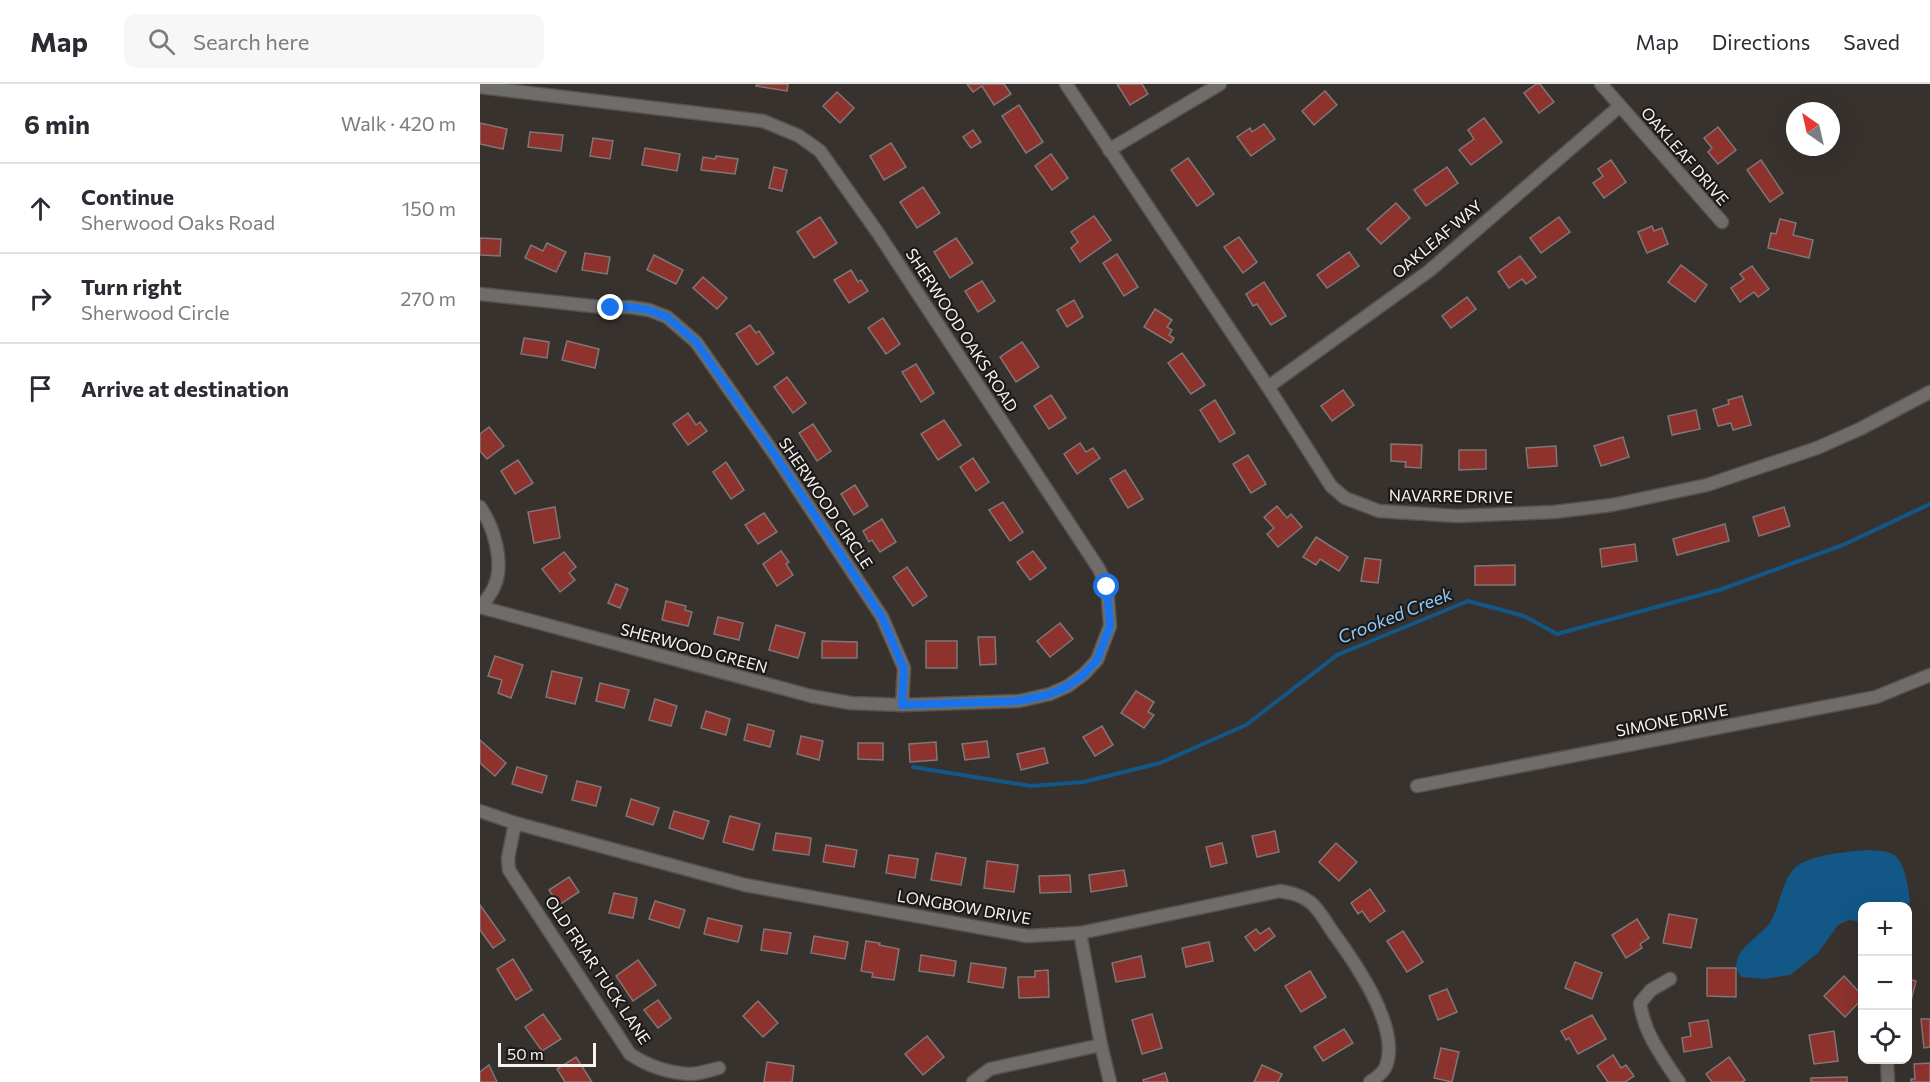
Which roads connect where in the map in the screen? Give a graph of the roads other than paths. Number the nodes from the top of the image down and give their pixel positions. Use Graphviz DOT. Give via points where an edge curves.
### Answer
graph roads {
  1 [pos="1066,84"];
  2 [pos="1220,84"];
  3 [pos="1601,84"];
  4 [pos="480,87"];
  5 [pos="1620,106"];
  6 [pos="1109,150"];
  7 [pos="1722,222"];
  8 [pos="480,294"];
  9 [pos="1268,387"];
  10 [pos="1930,392"];
  11 [pos="480,507"];
  12 [pos="481,607"];
  13 [pos="1930,675"];
  14 [pos="902,705"];
  15 [pos="1417,786"];
  16 [pos="480,811"];
  17 [pos="514,823"];
  18 [pos="1080,933"];
  19 [pos="1670,979"];
  20 [pos="1101,1045"];
  21 [pos="1887,1064"];
  22 [pos="719,1068"];
  23 [pos="973,1082"];
  24 [pos="1110,1082"];
  25 [pos="1370,1082"];
  26 [pos="1679,1082"];
  27 [pos="1888,1082"];
  1 -- 6 [label="street, NAVARRE DRIVE"];
  2 -- 6 [label="street"];
  3 -- 5 [label="street, OAKLEAF DRIVE"];
  4 -- 14 [label="street, SHERWOOD OAKS ROAD" via="744,117 782,127 820,151 878,233 1099,569 1107,587 1110,626 1097,660 1068,686 1050,694 1019,701"];
  5 -- 7 [label="street, OAKLEAF DRIVE"];
  5 -- 9 [label="street, OAKLEAF WAY" via="1429,271"];
  6 -- 9 [label="street, NAVARRE DRIVE"];
  8 -- 14 [label="street, SHERWOOD CIRCLE" via="649,310 667,317 696,342 882,617 904,669"];
  9 -- 10 [label="street, NAVARRE DRIVE" via="1330,486 1345,498 1379,511 1457,516 1565,511 1707,485 1817,448"];
  11 -- 12 [label="street" via="492,531 499,566 495,587"];
  12 -- 14 [label="street, SHERWOOD GREEN" via="811,696 850,703"];
  13 -- 15 [label="street, SIMONE DRIVE" via="1876,697"];
  16 -- 17 [label="street, LONGBOW DRIVE"];
  17 -- 18 [label="street, LONGBOW DRIVE" via="745,885 1027,936"];
  17 -- 22 [label="street, OLD FRIAR TUCK LANE" via="509,870 630,1054 645,1064 692,1074"];
  18 -- 20 [label="street"];
  18 -- 25 [label="street, LONGBOW DRIVE" via="1280,891 1297,894 1311,903 1369,984 1385,1026 1388,1047 1386,1066"];
  19 -- 26 [label="street" via="1651,990 1640,1003 1652,1042"];
  20 -- 23 [label="street" via="990,1069"];
  20 -- 24 [label="street"];
  21 -- 27 [label="street"];
}
